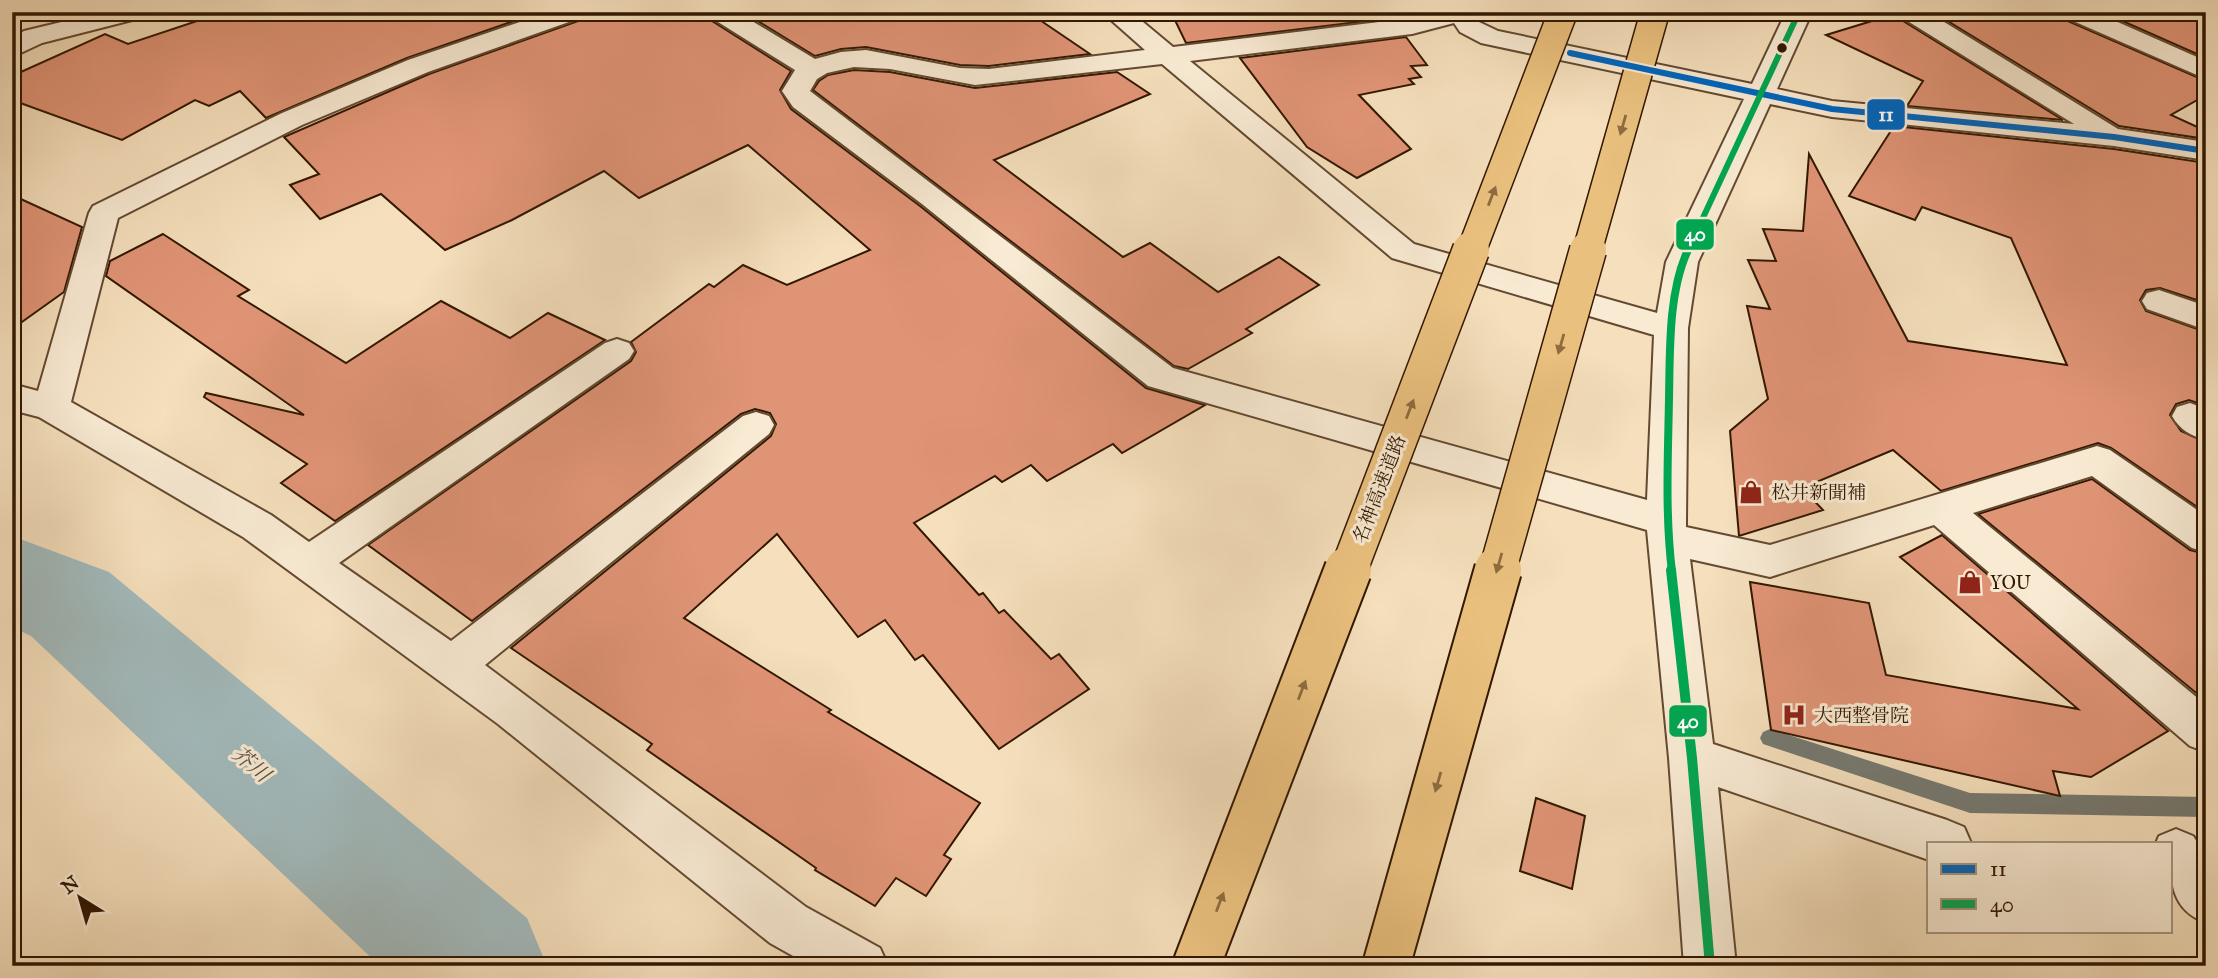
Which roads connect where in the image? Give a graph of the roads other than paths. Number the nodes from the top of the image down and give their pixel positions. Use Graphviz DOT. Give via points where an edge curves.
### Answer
graph roads {
  1 [pos="21,12"];
  2 [pos="135,12"];
  3 [pos="574,12"];
  4 [pos="719,12"];
  5 [pos="1115,12"];
  6 [pos="1563,12"];
  7 [pos="1655,12"];
  8 [pos="1799,12"];
  9 [pos="1910,12"];
  10 [pos="2073,12"];
  11 [pos="1461,13"];
  12 [pos="60,30"];
  13 [pos="12,49"];
  14 [pos="1171,56"];
  15 [pos="813,69"];
  16 [pos="2206,71"];
  17 [pos="1762,93"];
  18 [pos="2114,137"];
  19 [pos="2194,149"];
  20 [pos="2206,174"];
  21 [pos="2159,301"];
  22 [pos="2206,319"];
  23 [pos="1671,328"];
  24 [pos="617,352"];
  25 [pos="31,402"];
  26 [pos="756,425"];
  27 [pos="1940,508"];
  28 [pos="1667,529"];
  29 [pos="2206,537"];
  30 [pos="308,563"];
  31 [pos="452,666"];
  32 [pos="2206,732"];
  33 [pos="1692,758"];
  34 [pos="1944,842"];
  35 [pos="2184,852"];
  36 [pos="2206,899"];
  37 [pos="862,966"];
  38 [pos="1196,966"];
  39 [pos="1386,966"];
  40 [pos="1710,966"];
  1 -- 12 [label="street"];
  2 -- 12 [label="street"];
  3 -- 25 [label="street" via="418,66 292,119 104,213"];
  4 -- 15 [label="street"];
  5 -- 14 [label="street"];
  38 -- 6 [label="highway, 名神高速道路, one-way, bridge"];
  7 -- 39 [label="highway, one-way, bridge"];
  8 -- 17 [label="street"];
  9 -- 18 [label="street"];
  10 -- 16 [label="street"];
  11 -- 14 [label="street" via="1412,26"];
  11 -- 17 [label="street" via="1469,27 1490,37"];
  12 -- 13 [label="street"];
  14 -- 15 [label="street" via="977,78 878,59 851,59"];
  14 -- 23 [label="street" via="1403,251"];
  15 -- 28 [label="street" via="797,85 803,102 1161,377"];
  17 -- 18 [label="street" via="1832,109"];
  17 -- 23 [label="street" via="1682,261"];
  18 -- 19 [label="street"];
  19 -- 20 [label="street"];
  21 -- 22 [label="street"];
  23 -- 28 [label="street"];
  24 -- 30 [label="street"];
  25 -- 30 [label="street" via="257,526"];
  26 -- 31 [label="street"];
  27 -- 28 [label="street" via="1770,561"];
  27 -- 29 [label="street" via="2097,460"];
  27 -- 32 [label="street"];
  28 -- 33 [label="street"];
  30 -- 31 [label="street"];
  31 -- 37 [label="street" via="788,925"];
  33 -- 34 [label="street"];
  33 -- 40 [label="street"];
  35 -- 36 [label="street"];
}
